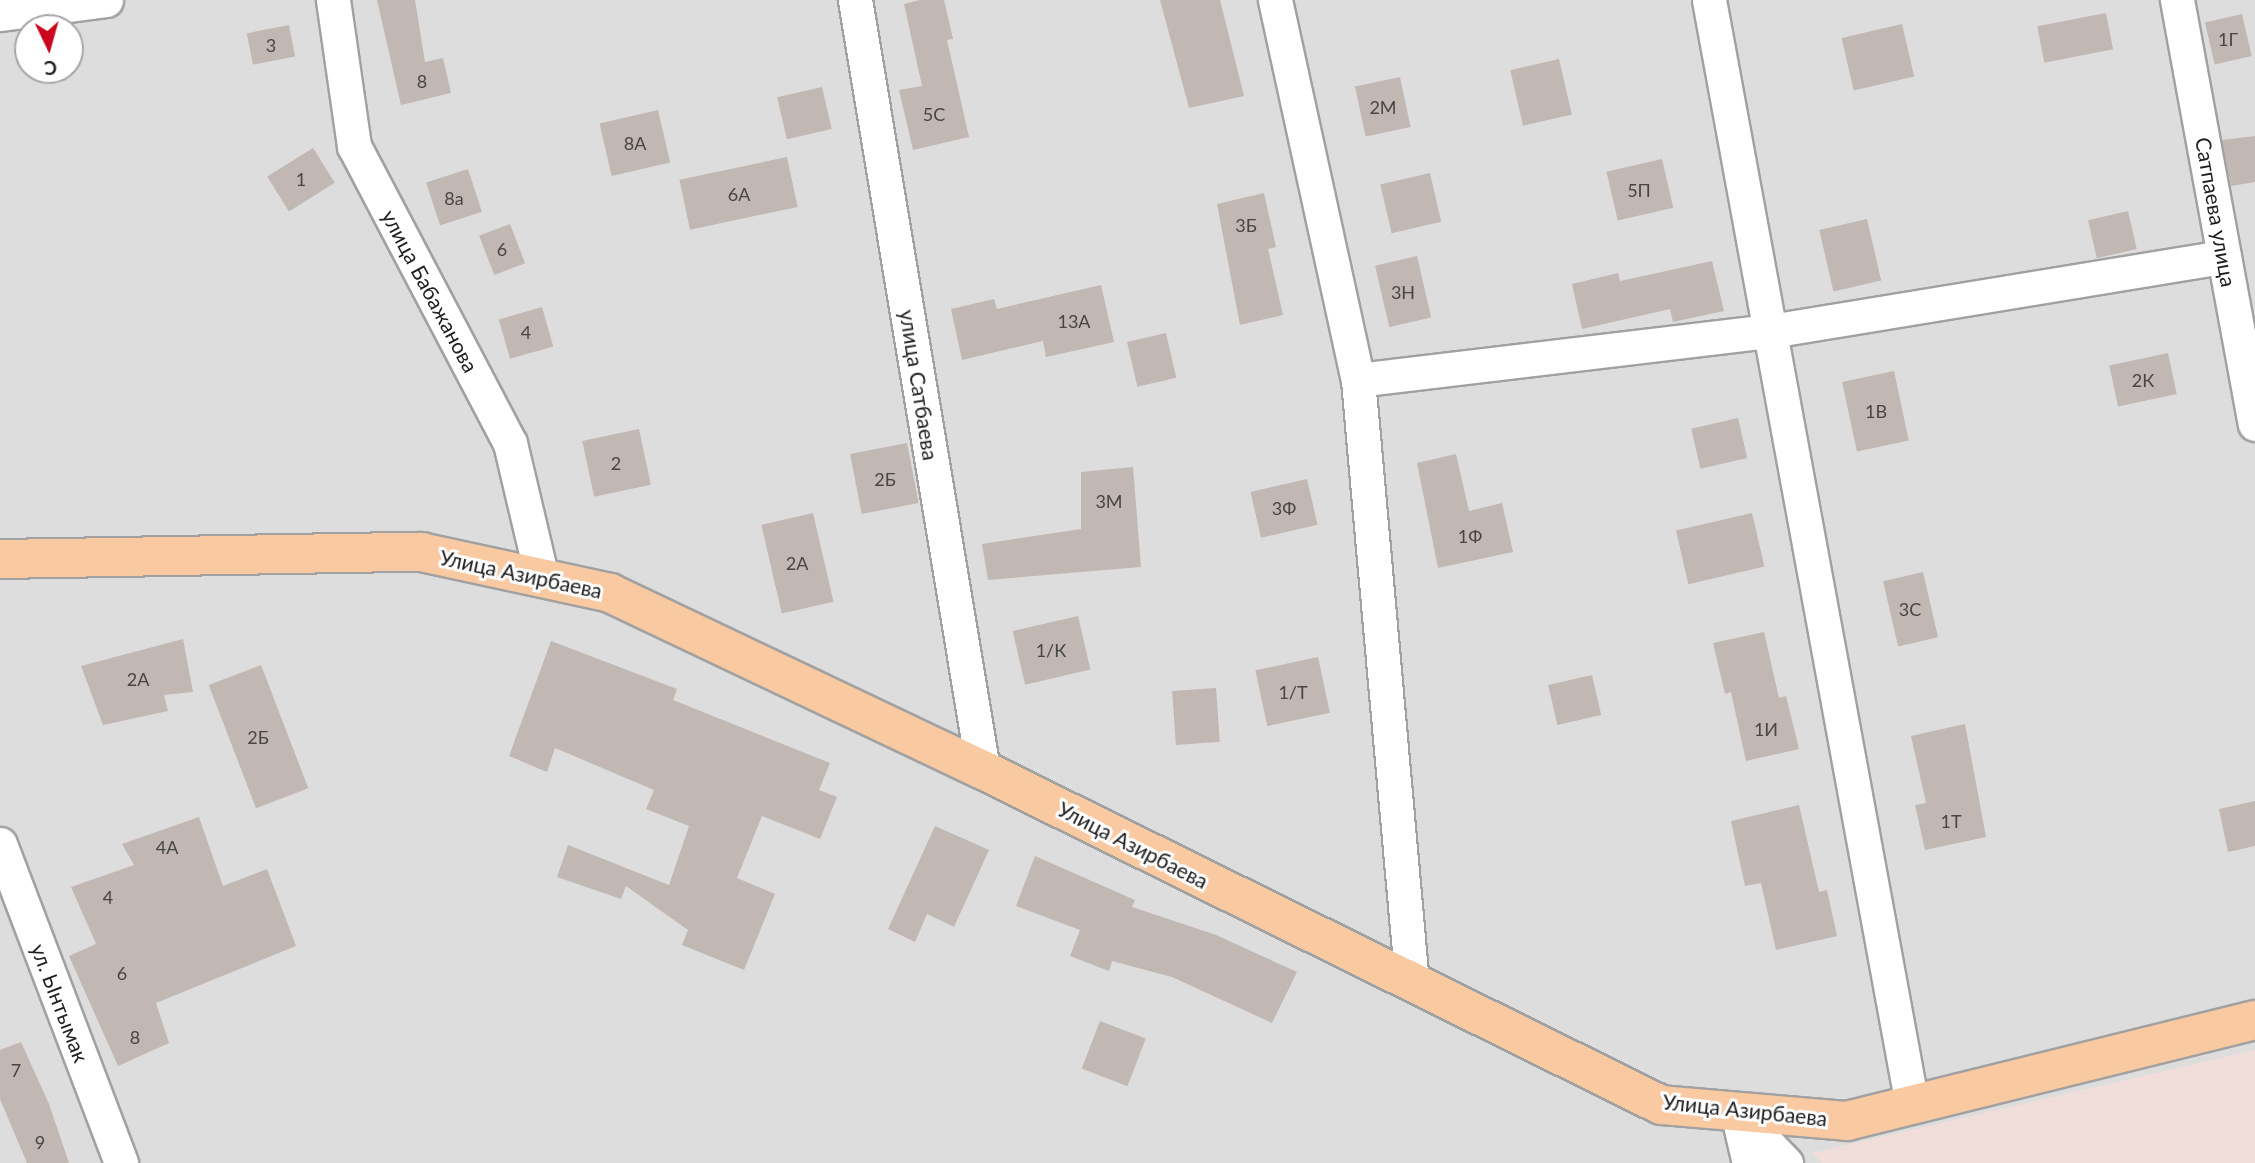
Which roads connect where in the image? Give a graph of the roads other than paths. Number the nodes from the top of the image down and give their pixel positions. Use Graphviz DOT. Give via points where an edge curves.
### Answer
graph roads {
  1 [pos="106,0"];
  2 [pos="333,0"];
  3 [pos="855,0"];
  4 [pos="1275,0"];
  5 [pos="1709,0"];
  6 [pos="2177,0"];
  7 [pos="0,14"];
  8 [pos="2224,257"];
  9 [pos="1770,331"];
  10 [pos="1358,380"];
  11 [pos="2255,424"];
  12 [pos="0,559"];
  13 [pos="542,578"];
  14 [pos="983,770"];
  15 [pos="0,844"];
  16 [pos="1412,984"];
  17 [pos="2255,1020"];
  18 [pos="1912,1105"];
  19 [pos="1737,1112"];
  20 [pos="121,1163"];
  21 [pos="1749,1163"];
  22 [pos="1786,1163"];
  1 -- 7 [label="street"];
  2 -- 13 [label="street, улица Бабажанова" via="354,146 510,443"];
  3 -- 14 [label="street, улица Сатбаева"];
  4 -- 10 [label="street"];
  5 -- 9 [label="street"];
  6 -- 8 [label="street, Сатпаева улица"];
  8 -- 9 [label="street"];
  8 -- 11 [label="street, Сатпаева улица"];
  9 -- 10 [label="street"];
  9 -- 18 [label="street"];
  10 -- 16 [label="street"];
  12 -- 13 [label="main road, Улица Азирбаева" via="421,552"];
  13 -- 14 [label="main road, Улица Азирбаева" via="610,593"];
  14 -- 16 [label="main road, Улица Азирбаева"];
  15 -- 20 [label="street, ул. Ынтымак"];
  16 -- 19 [label="main road, Улица Азирбаева" via="1661,1105"];
  17 -- 18 [label="main road, Улица Азирбаева"];
  18 -- 19 [label="main road, Улица Азирбаева" via="1847,1121"];
  19 -- 21 [label="street"];
  19 -- 22 [label="street"];
}
